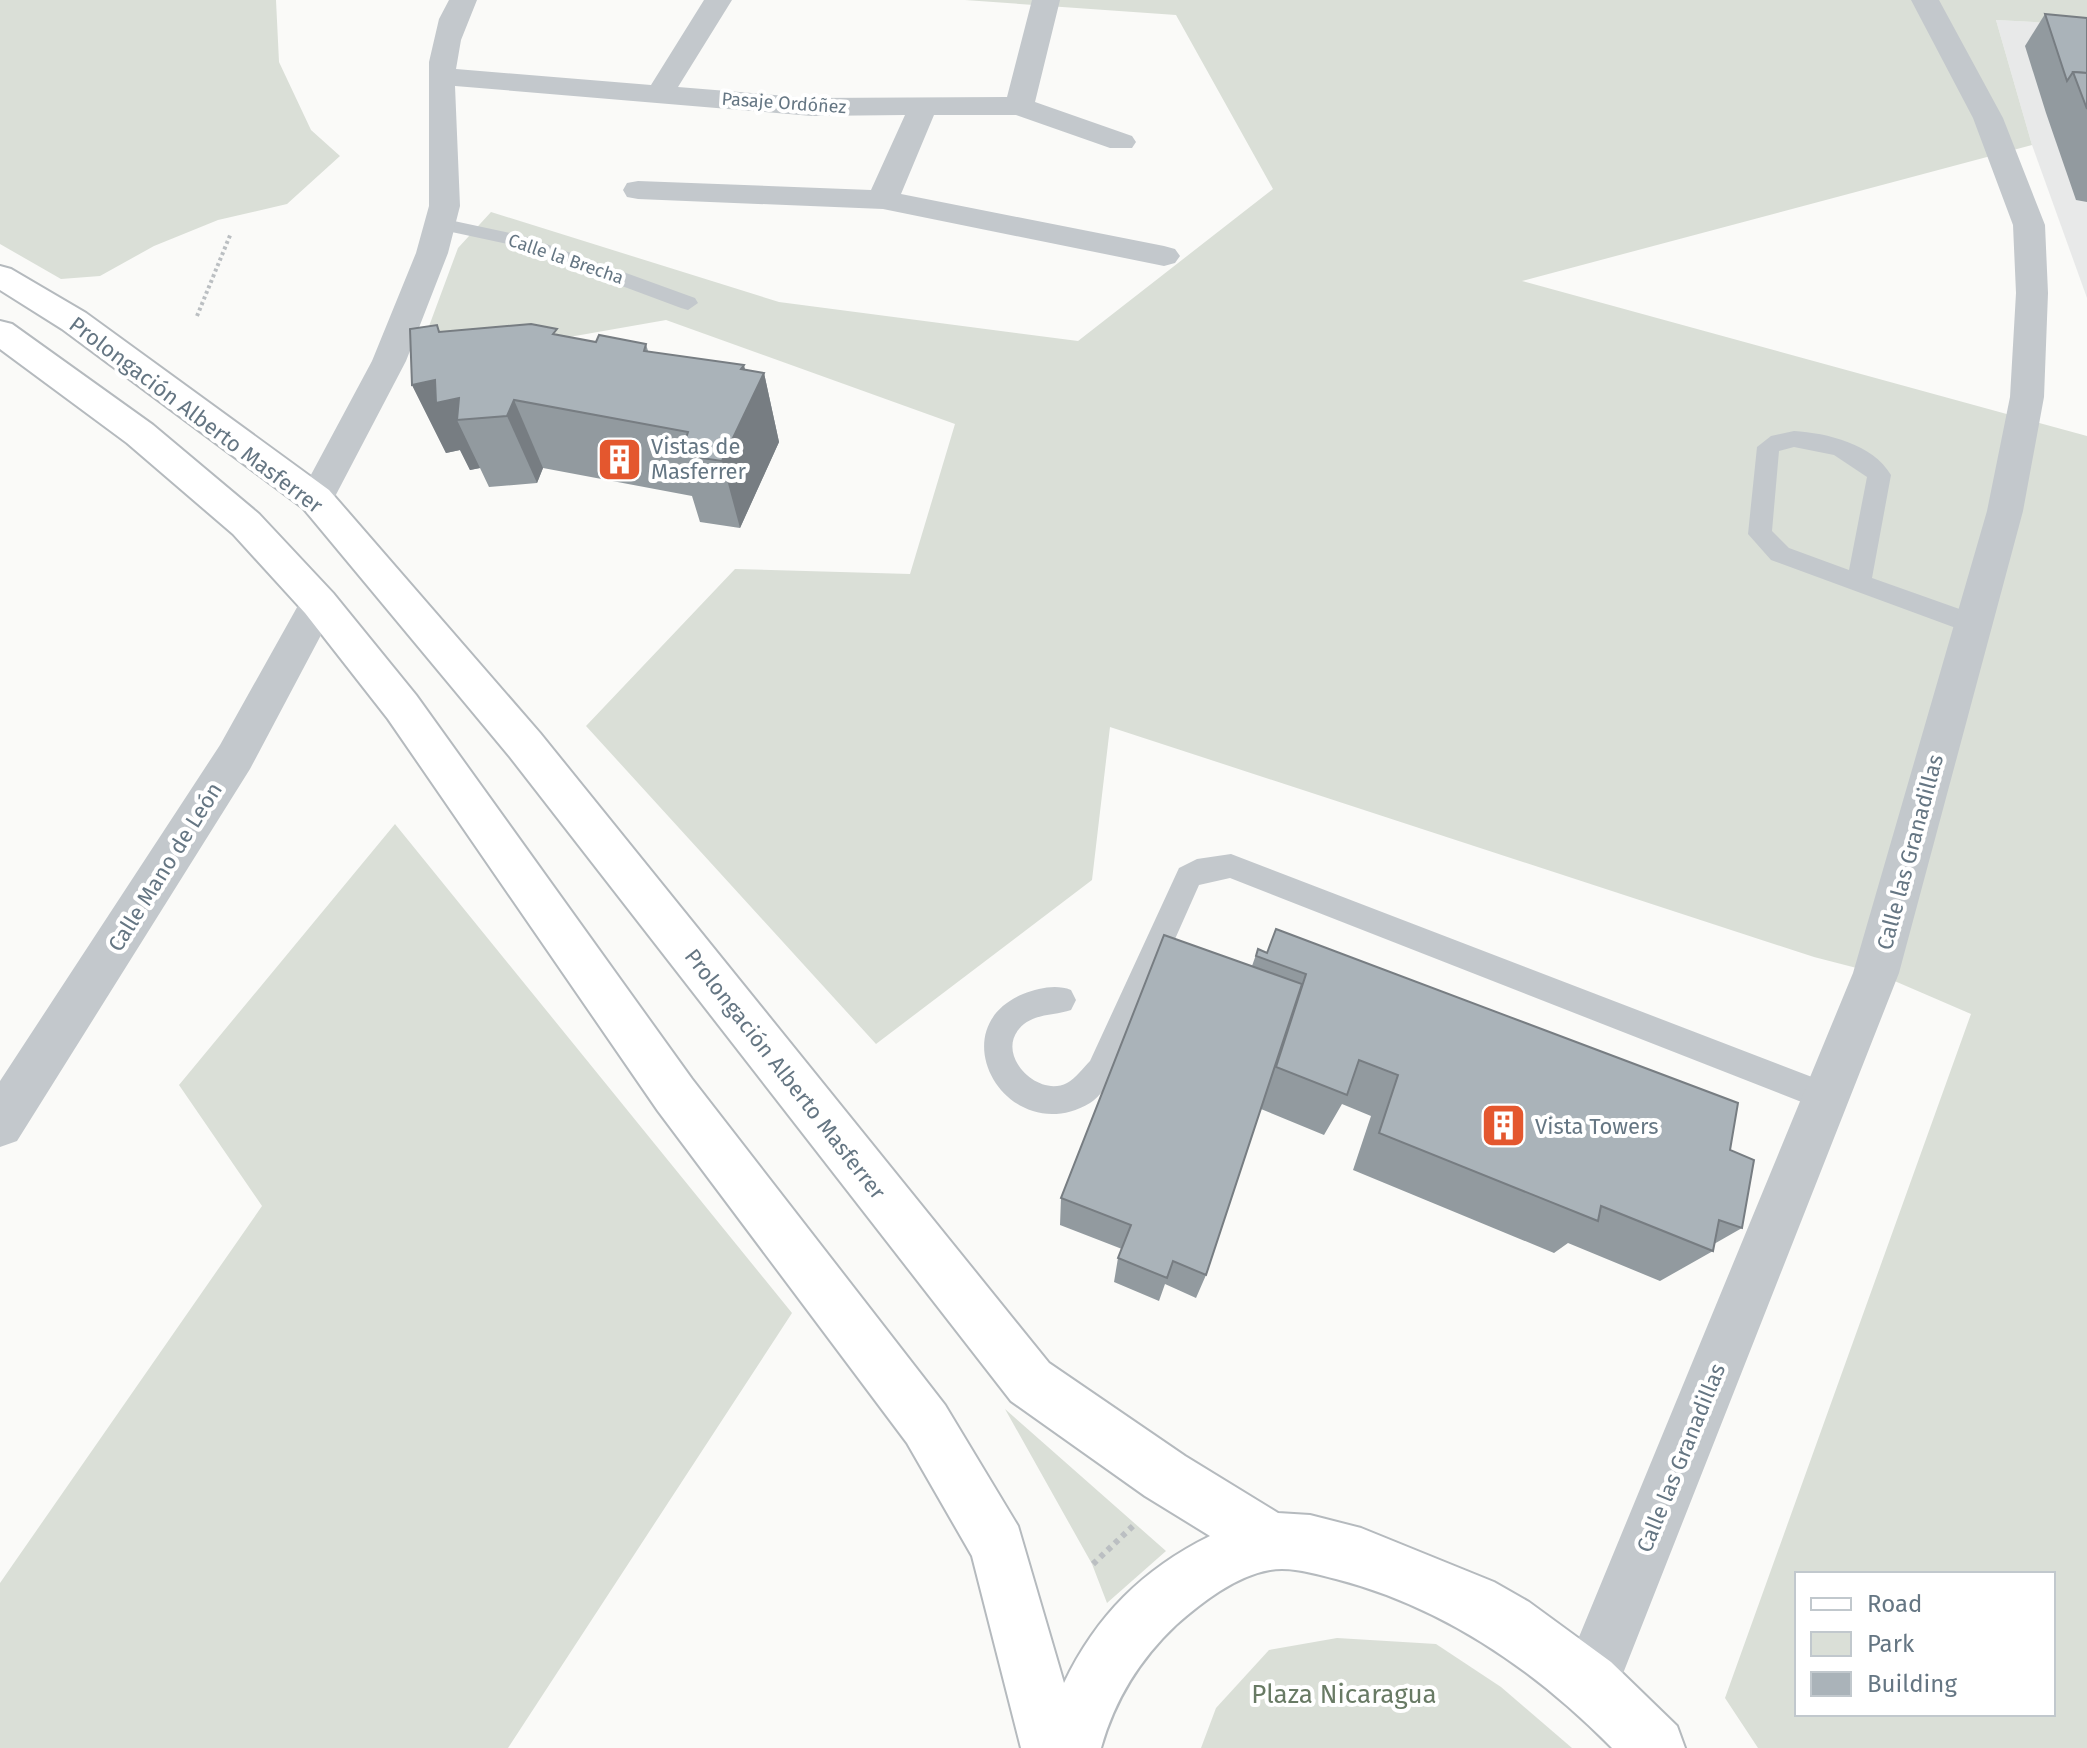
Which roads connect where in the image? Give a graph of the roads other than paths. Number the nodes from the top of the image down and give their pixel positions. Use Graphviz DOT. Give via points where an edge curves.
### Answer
graph roads {
  1 [pos="463,0"];
  2 [pos="718,0"];
  3 [pos="1046,0"];
  4 [pos="1925,0"];
  5 [pos="442,76"];
  6 [pos="660,93"];
  7 [pos="1019,106"];
  8 [pos="923,108"];
  9 [pos="1121,142"];
  10 [pos="638,190"];
  11 [pos="883,200"];
  12 [pos="440,224"];
  13 [pos="1164,256"];
  14 [pos="0,276"];
  15 [pos="688,303"];
  16 [pos="0,332"];
  17 [pos="316,499"];
  18 [pos="1859,582"];
  19 [pos="319,603"];
  20 [pos="1973,624"];
  21 [pos="1061,1000"];
  22 [pos="1827,1097"];
  23 [pos="0,1124"];
  24 [pos="1271,1541"];
  25 [pos="1590,1683"];
  26 [pos="1051,1748"];
  27 [pos="1071,1748"];
  28 [pos="1655,1748"];
  1 -- 5 [label="street" via="449,22"];
  2 -- 6 [label="street"];
  3 -- 7 [label="street"];
  4 -- 20 [label="street, Calle las Granadillas" via="1988,118 2029,225 2027,397 2005,511"];
  5 -- 6 [label="street, Pasaje Ordóñez"];
  5 -- 12 [label="street"];
  6 -- 8 [label="street, Pasaje Ordóñez" via="812,107"];
  7 -- 8 [label="street, Pasaje Ordóñez"];
  7 -- 9 [label="street, Pasaje Ordóñez"];
  8 -- 11 [label="street"];
  10 -- 11 [label="street"];
  11 -- 13 [label="street"];
  12 -- 15 [label="lane, Calle la Brecha" via="517,240"];
  12 -- 17 [label="street" via="410,313"];
  14 -- 17 [label="main road, Prolongación Alberto Masferrer" via="74,321"];
  16 -- 19 [label="main road" via="140,434 246,524"];
  17 -- 24 [label="main road, Prolongación Alberto Masferrer" via="525,745 1030,1382 1165,1476"];
  18 -- 18 [label="lane" via="1780,554 1760,534 1768,447 1778,439 1849,451 1879,475"];
  18 -- 20 [label="lane"];
  19 -- 23 [label="street, Calle Mano de León" via="235,757"];
  19 -- 26 [label="main road" via="402,707 675,1095 926,1424 998,1546"];
  20 -- 22 [label="street, Calle las Granadillas" via="1876,973"];
  21 -- 22 [label="lane" via="1030,1004 1016,1012 1003,1023 999,1039 1005,1075 1021,1092 1047,1101 1076,1095 1101,1071 1189,877 1231,866"];
  22 -- 25 [label="street, Calle las Granadillas"];
  24 -- 25 [label="main road, Prolongación Alberto Masferrer" via="1361,1557 1473,1603 1540,1643"];
  24 -- 27 [label="main road" via="1186,1578 1154,1605 1097,1677"];
  25 -- 28 [label="main road, Prolongación Alberto Masferrer"];
}
